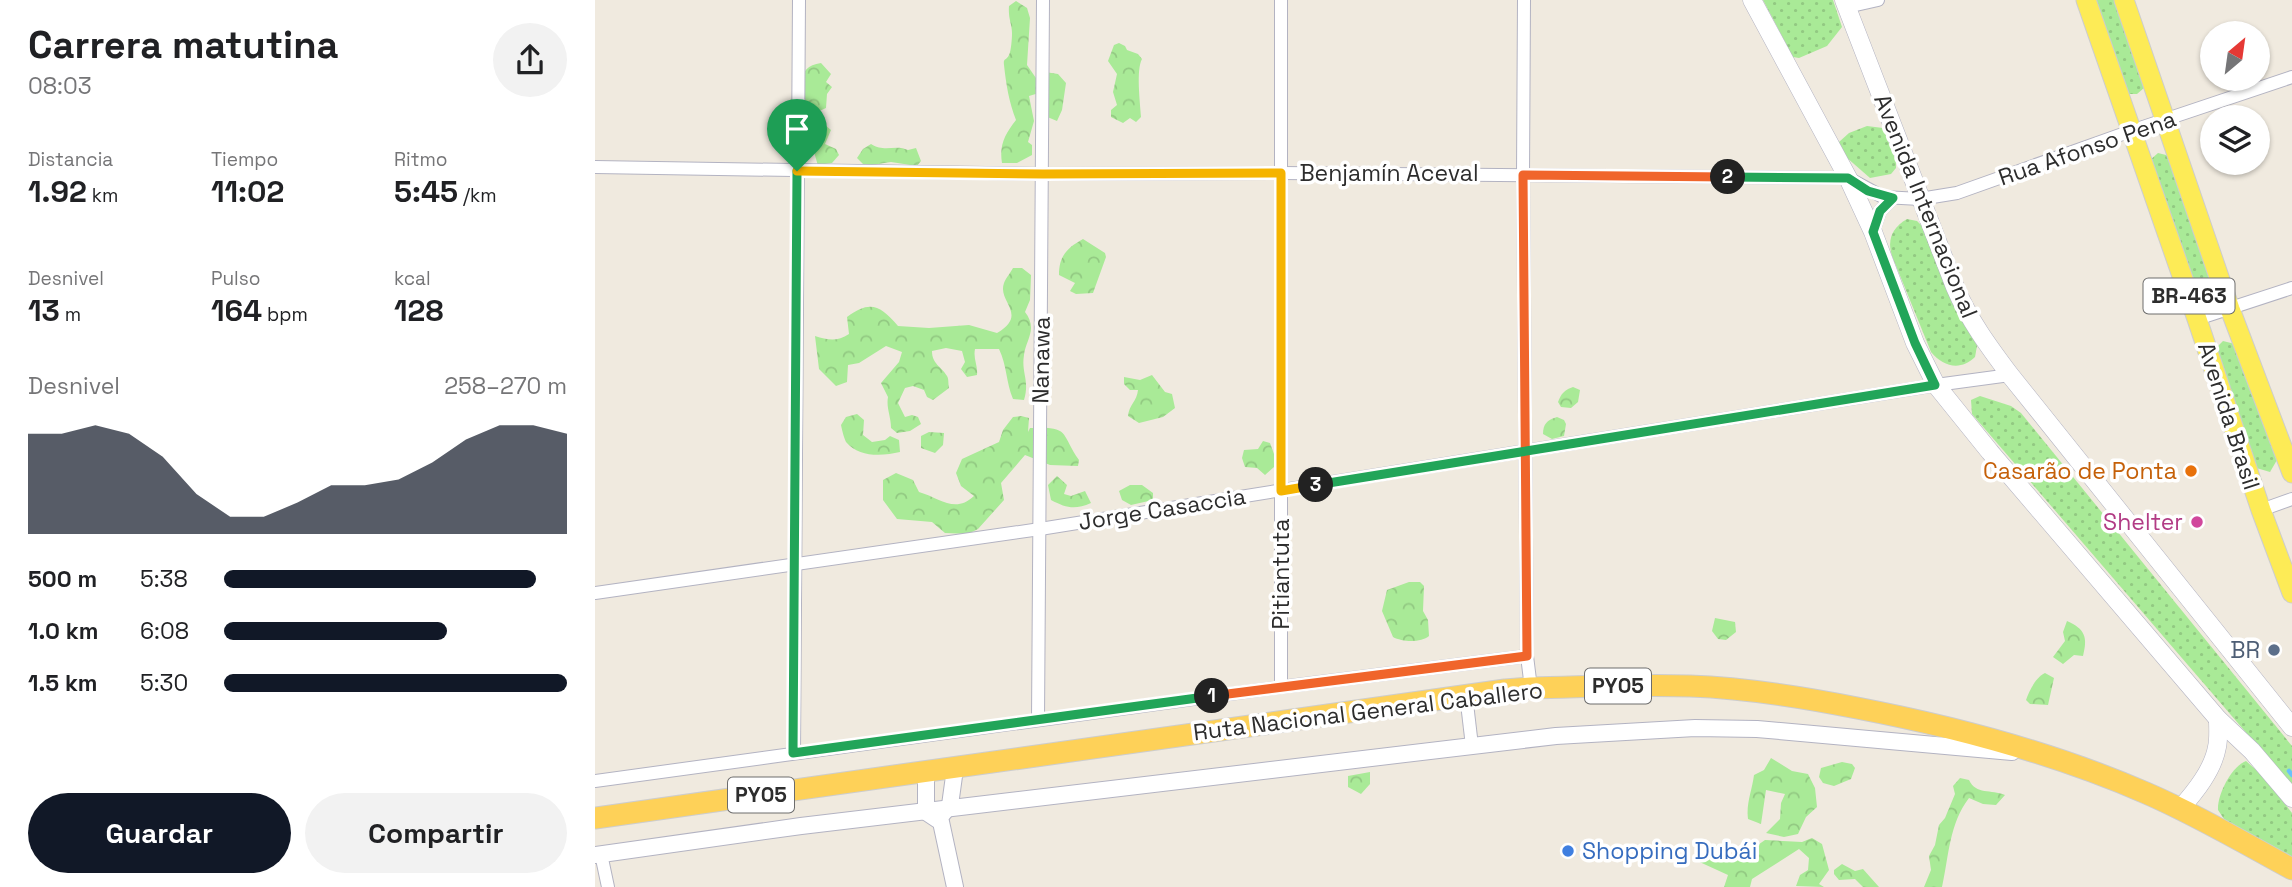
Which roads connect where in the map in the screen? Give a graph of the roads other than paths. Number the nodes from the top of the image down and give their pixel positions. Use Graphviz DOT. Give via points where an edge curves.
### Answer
graph roads {
  1 [pos="799,0"];
  2 [pos="1043,0"];
  3 [pos="1281,0"];
  4 [pos="1524,0"];
  5 [pos="1752,0"];
  6 [pos="1878,0"];
  7 [pos="2086,0"];
  8 [pos="2124,0"];
  9 [pos="1845,3"];
  10 [pos="2292,77"];
  11 [pos="2165,120"];
  12 [pos="2131,131"];
  13 [pos="595,167"];
  14 [pos="797,171"];
  15 [pos="1281,173"];
  16 [pos="1043,174"];
  17 [pos="1523,175"];
  18 [pos="1848,178"];
  19 [pos="1893,198"];
  20 [pos="1920,199"];
  21 [pos="1873,232"];
  22 [pos="2292,288"];
  23 [pos="2230,309"];
  24 [pos="2197,318"];
  25 [pos="2010,375"];
  26 [pos="1935,385"];
  27 [pos="1525,452"];
  28 [pos="2292,473"];
  29 [pos="1281,491"];
  30 [pos="2292,499"];
  31 [pos="2261,510"];
  32 [pos="1040,529"];
  33 [pos="794,564"];
  34 [pos="595,593"];
  35 [pos="2292,593"];
  36 [pos="1527,656"];
  37 [pos="1281,687"];
  38 [pos="1531,688"];
  39 [pos="1466,695"];
  40 [pos="2218,719"];
  41 [pos="1038,720"];
  42 [pos="2292,727"];
  43 [pos="1472,746"];
  44 [pos="793,753"];
  45 [pos="2046,755"];
  46 [pos="955,769"];
  47 [pos="926,773"];
  48 [pos="595,781"];
  49 [pos="2292,798"];
  50 [pos="2180,809"];
  51 [pos="937,814"];
  52 [pos="595,818"];
  53 [pos="598,855"];
  54 [pos="2289,869"];
  55 [pos="608,887"];
  56 [pos="955,887"];
  1 -- 14 [label="street"];
  2 -- 16 [label="street, Nanawa"];
  3 -- 15 [label="street, Pitiantuta"];
  4 -- 17 [label="street"];
  5 -- 18 [label="main road"];
  6 -- 9 [label="street"];
  7 -- 12 [label="main road, Avenida Brasil / BR-463"];
  8 -- 11 [label="main road, Avenida Brasil / BR-463"];
  9 -- 20 [label="main road, Avenida Internacional"];
  10 -- 11 [label="street, Rua Afonso Pena"];
  11 -- 12 [label="street, Rua Afonso Pena"];
  11 -- 23 [label="main road, Avenida Brasil / BR-463"];
  12 -- 20 [label="street, Rua Afonso Pena" via="1957,194"];
  12 -- 24 [label="main road, Avenida Brasil / BR-463"];
  13 -- 14 [label="street, Benjamín Aceval"];
  14 -- 16 [label="street, Benjamín Aceval"];
  14 -- 33 [label="street"];
  15 -- 16 [label="street, Benjamín Aceval"];
  15 -- 17 [label="street, Benjamín Aceval"];
  15 -- 29 [label="street, Pitiantuta"];
  16 -- 32 [label="street, Nanawa"];
  17 -- 18 [label="street, Benjamín Aceval"];
  17 -- 27 [label="street"];
  18 -- 19 [label="street, Rua Afonso Pena" via="1868,191"];
  18 -- 21 [label="main road"];
  19 -- 20 [label="street, Rua Afonso Pena"];
  19 -- 21 [label="street" via="1880,211"];
  20 -- 25 [label="main road, Avenida Internacional" via="1965,310"];
  21 -- 26 [label="main road"];
  22 -- 23 [label="street"];
  23 -- 24 [label="street"];
  23 -- 28 [label="main road, Avenida Brasil / BR-463"];
  24 -- 31 [label="main road, Avenida Brasil / BR-463"];
  25 -- 26 [label="street, Jorge Casaccia"];
  25 -- 42 [label="main road, Avenida Internacional"];
  26 -- 27 [label="street, Jorge Casaccia"];
  26 -- 40 [label="main road"];
  27 -- 29 [label="street, Jorge Casaccia"];
  27 -- 36 [label="street"];
  29 -- 32 [label="street, Jorge Casaccia"];
  29 -- 37 [label="street, Pitiantuta"];
  30 -- 31 [label="street"];
  31 -- 35 [label="main road, Avenida Brasil / BR-463"];
  32 -- 33 [label="street, Jorge Casaccia"];
  32 -- 41 [label="street, Nanawa"];
  33 -- 34 [label="street, Jorge Casaccia"];
  33 -- 44 [label="street"];
  36 -- 37 [label="street"];
  36 -- 38 [label="street"];
  37 -- 41 [label="street"];
  38 -- 39 [label="highway, Ruta Nacional General Caballero / PY05"];
  38 -- 45 [label="highway, Ruta Nacional General Caballero / PY05" via="1690,686 1763,692 1905,718"];
  39 -- 43 [label="street"];
  39 -- 46 [label="highway, Ruta Nacional General Caballero / PY05"];
  40 -- 49 [label="main road"];
  40 -- 50 [label="main road" via="2217,748 2210,767"];
  41 -- 44 [label="street"];
  43 -- 45 [label="street" via="1695,728 1756,729"];
  43 -- 51 [label="street"];
  44 -- 48 [label="street"];
  45 -- 50 [label="highway, Ruta Nacional General Caballero / PY05"];
  46 -- 47 [label="highway, Ruta Nacional General Caballero / PY05"];
  46 -- 51 [label="street" via="950,805"];
  47 -- 51 [label="street"];
  47 -- 52 [label="highway, Ruta Nacional General Caballero / PY05"];
  50 -- 54 [label="highway, Ruta Nacional General Caballero / PY05"];
  51 -- 53 [label="street" via="801,826"];
  51 -- 56 [label="street"];
  53 -- 55 [label="street"];
}
